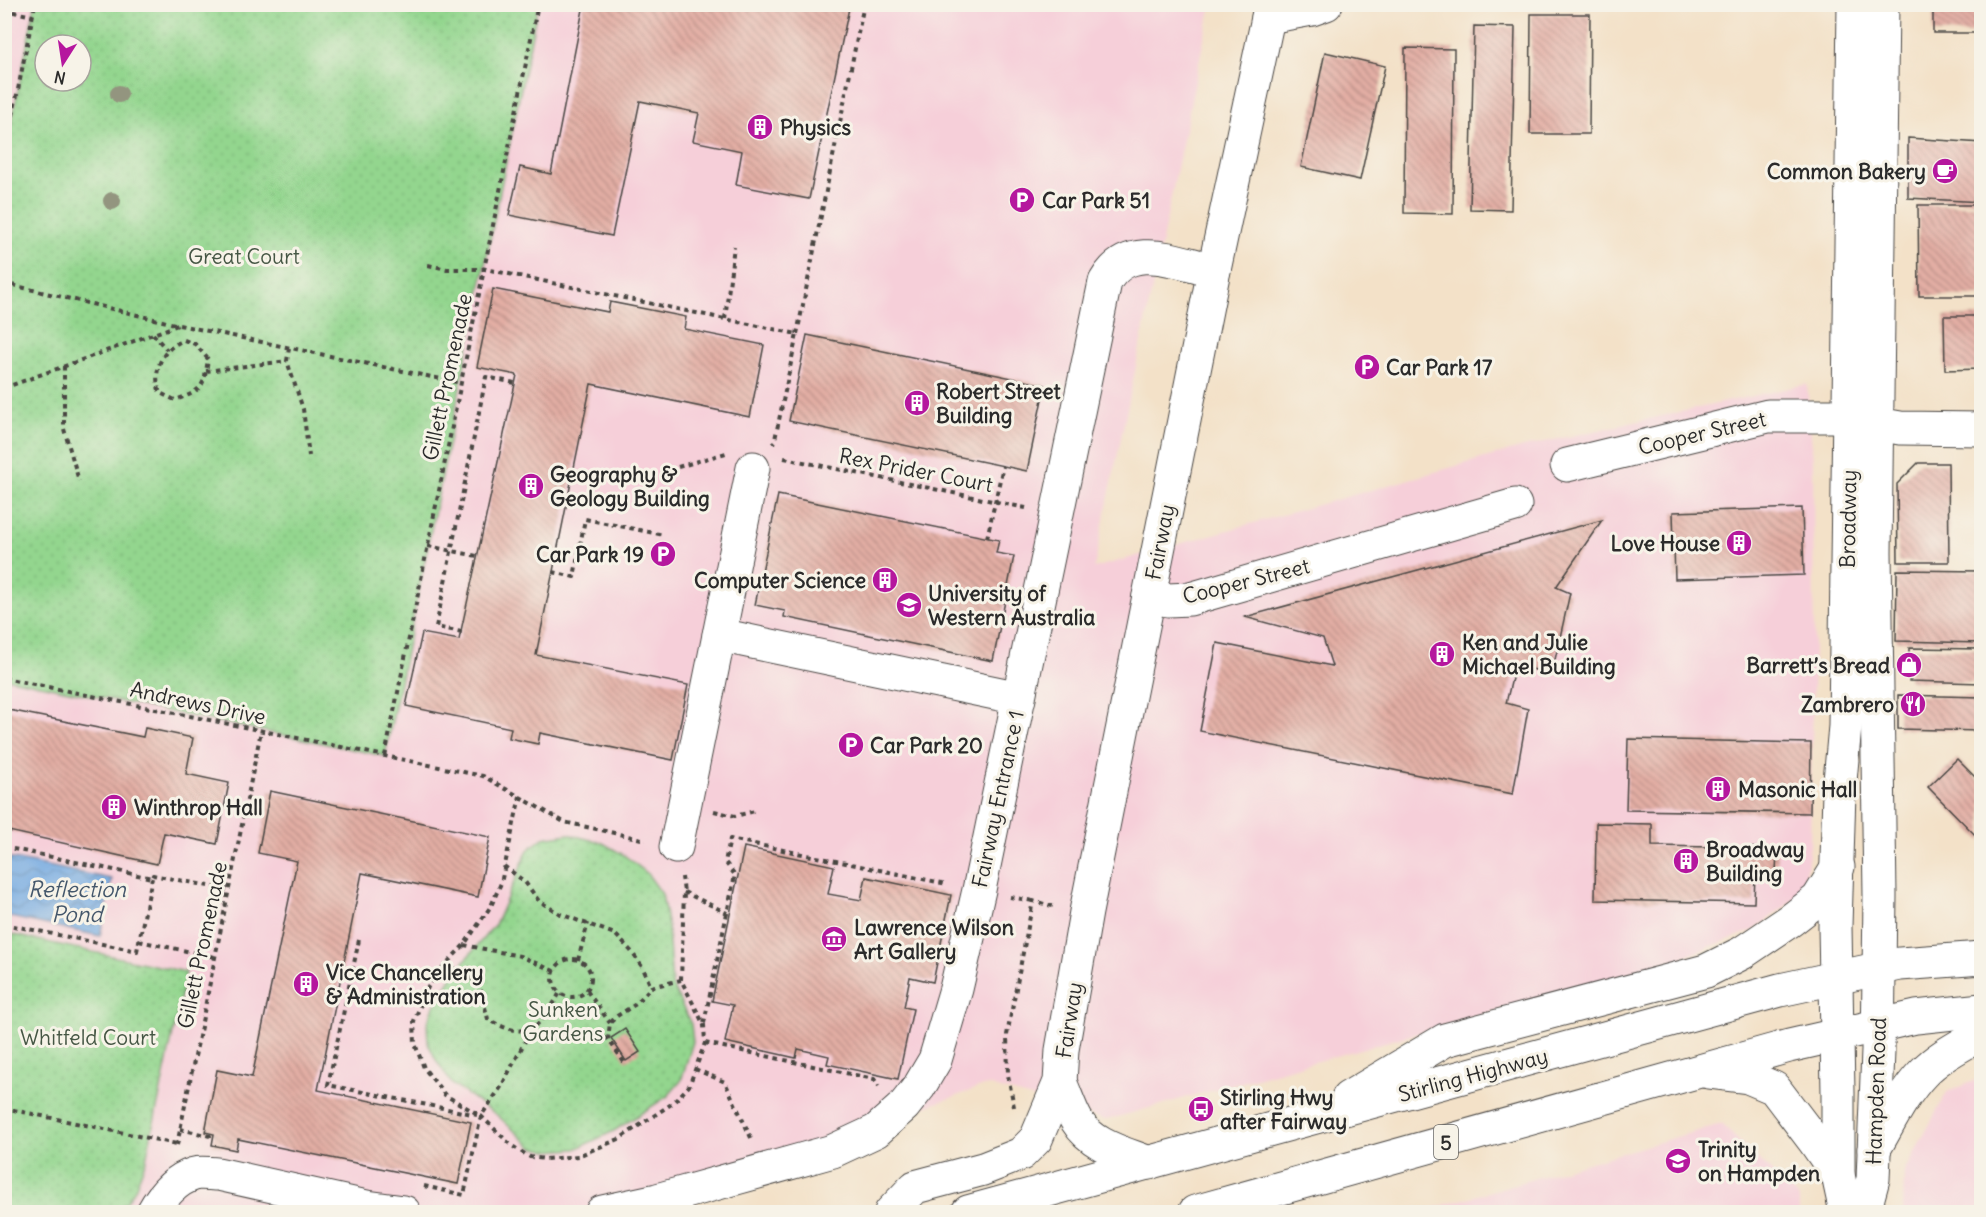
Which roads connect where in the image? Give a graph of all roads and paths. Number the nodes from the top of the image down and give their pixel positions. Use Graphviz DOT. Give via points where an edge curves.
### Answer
graph roads {
  1 [pos="35,4"];
  2 [pos="538,4"];
  3 [pos="864,4"];
  4 [pos="1326,4"];
  5 [pos="1854,4"];
  6 [pos="1882,4"];
  7 [pos="4,10"];
  8 [pos="1269,11"];
  9 [pos="33,16"];
  10 [pos="4,103"];
  11 [pos="15,105"];
  12 [pos="4,160"];
  13 [pos="734,246"];
  14 [pos="428,266"];
  15 [pos="485,269"];
  16 [pos="1214,270"];
  17 [pos="4,283"];
  18 [pos="725,319"];
  19 [pos="179,325"];
  20 [pos="153,334"];
  21 [pos="797,334"];
  22 [pos="289,348"];
  23 [pos="167,351"];
  24 [pos="287,361"];
  25 [pos="64,366"];
  26 [pos="206,371"];
  27 [pos="461,383"];
  28 [pos="515,383"];
  29 [pos="4,388"];
  30 [pos="1863,421"];
  31 [pos="1982,429"];
  32 [pos="309,456"];
  33 [pos="769,457"];
  34 [pos="1567,465"];
  35 [pos="1003,466"];
  36 [pos="79,481"];
  37 [pos="1515,506"];
  38 [pos="1056,514"];
  39 [pos="664,535"];
  40 [pos="987,538"];
  41 [pos="428,546"];
  42 [pos="450,550"];
  43 [pos="477,556"];
  44 [pos="553,572"];
  45 [pos="1149,596"];
  46 [pos="462,632"];
  47 [pos="719,635"];
  48 [pos="4,678"];
  49 [pos="1019,698"];
  50 [pos="261,731"];
  51 [pos="385,756"];
  52 [pos="520,796"];
  53 [pos="684,805"];
  54 [pos="755,811"];
  55 [pos="676,847"];
  56 [pos="4,848"];
  57 [pos="504,866"];
  58 [pos="1838,867"];
  59 [pos="152,878"];
  60 [pos="229,890"];
  61 [pos="979,890"];
  62 [pos="684,892"];
  63 [pos="1086,912"];
  64 [pos="727,913"];
  65 [pos="588,923"];
  66 [pos="4,924"];
  67 [pos="359,940"];
  68 [pos="139,941"];
  69 [pos="464,945"];
  70 [pos="215,957"];
  71 [pos="1982,958"];
  72 [pos="578,960"];
  73 [pos="446,963"];
  74 [pos="1879,968"];
  75 [pos="554,971"];
  76 [pos="1836,977"];
  77 [pos="681,980"];
  78 [pos="651,987"];
  79 [pos="587,991"];
  80 [pos="559,994"];
  81 [pos="1982,1010"];
  82 [pos="610,1023"];
  83 [pos="704,1024"];
  84 [pos="1878,1025"];
  85 [pos="531,1030"];
  86 [pos="1982,1033"];
  87 [pos="1837,1034"];
  88 [pos="705,1042"];
  89 [pos="624,1062"];
  90 [pos="695,1069"];
  91 [pos="1697,1070"];
  92 [pos="1060,1082"];
  93 [pos="880,1088"];
  94 [pos="4,1108"];
  95 [pos="1014,1111"];
  96 [pos="481,1116"];
  97 [pos="1310,1120"];
  98 [pos="180,1129"];
  99 [pos="753,1142"];
  100 [pos="177,1144"];
  101 [pos="208,1149"];
  102 [pos="1874,1149"];
  103 [pos="175,1155"];
  104 [pos="1149,1163"];
  105 [pos="1838,1176"];
  106 [pos="412,1199"];
  107 [pos="153,1212"];
  108 [pos="602,1212"];
  109 [pos="891,1212"];
  110 [pos="968,1212"];
  111 [pos="1195,1212"];
  112 [pos="1846,1212"];
  113 [pos="1864,1212"];
  1 -- 9 [label="path"];
  2 -- 15 [label="path, Gillett Promenade"];
  3 -- 21 [label="path"];
  4 -- 8 [label="main road"];
  5 -- 30 [label="main road, Broadway"];
  6 -- 30 [label="main road, Broadway"];
  7 -- 9 [label="path"];
  8 -- 16 [label="main road, Fairway"];
  9 -- 11 [label="path"];
  10 -- 11 [label="path"];
  11 -- 12 [label="path"];
  13 -- 18 [label="path"];
  14 -- 15 [label="path"];
  15 -- 18 [label="path"];
  15 -- 27 [label="path, Gillett Promenade"];
  16 -- 38 [label="main road, Fairway Entrance 1" via="1147,255 1124,261 1108,277"];
  16 -- 45 [label="main road, Fairway"];
  17 -- 19 [label="path"];
  18 -- 21 [label="path"];
  19 -- 20 [label="path"];
  19 -- 22 [label="path"];
  20 -- 23 [label="path"];
  20 -- 25 [label="path"];
  21 -- 33 [label="path"];
  22 -- 24 [label="path"];
  22 -- 27 [label="path"];
  23 -- 26 [label="path" via="184,340 195,344 208,359"];
  23 -- 26 [label="path" via="157,369 160,393 175,400 192,394 206,380"];
  24 -- 26 [label="path"];
  24 -- 32 [label="path" via="303,409"];
  25 -- 29 [label="path"];
  25 -- 36 [label="path" via="64,429"];
  27 -- 41 [label="path, Gillett Promenade"];
  28 -- 42 [label="path" via="486,377"];
  30 -- 31 [label="main road, Cooper Street" via="1900,428"];
  30 -- 34 [label="main road, Cooper Street" via="1833,416 1768,416"];
  30 -- 58 [label="main road, Broadway" via="1839,792"];
  30 -- 74 [label="main road, Broadway"];
  33 -- 38 [label="path, Rex Prider Court"];
  33 -- 47 [label="main road"];
  35 -- 40 [label="path, bridge"];
  37 -- 45 [label="main road, Cooper Street" via="1190,599"];
  38 -- 49 [label="main road, Fairway Entrance 1"];
  39 -- 44 [label="path" via="585,519 574,577"];
  41 -- 42 [label="path"];
  41 -- 51 [label="path, Gillett Promenade"];
  42 -- 43 [label="path"];
  42 -- 46 [label="path" via="436,627"];
  45 -- 63 [label="main road, Fairway"];
  47 -- 49 [label="main road"];
  47 -- 53 [label="main road"];
  48 -- 50 [label="path, Andrews Drive"];
  49 -- 61 [label="main road, Fairway Entrance 1"];
  50 -- 51 [label="path, Andrews Drive"];
  50 -- 60 [label="path, Gillett Promenade"];
  51 -- 52 [label="path, Andrews Drive" via="483,776"];
  52 -- 55 [label="path, Andrews Drive" via="564,822"];
  52 -- 57 [label="path"];
  53 -- 54 [label="path" via="735,816"];
  53 -- 55 [label="main road"];
  55 -- 62 [label="path"];
  56 -- 59 [label="path"];
  57 -- 65 [label="path" via="525,882 539,901 560,914"];
  57 -- 69 [label="path" via="491,906"];
  58 -- 76 [label="main road, Broadway"];
  58 -- 97 [label="main road" via="1818,899 1742,953 1706,971 1445,1040"];
  59 -- 60 [label="path" via="153,874"];
  59 -- 68 [label="path"];
  60 -- 70 [label="path, Gillett Promenade"];
  61 -- 64 [label="path" via="730,839 724,862 735,875"];
  61 -- 108 [label="main road, Fairway Entrance 1" via="935,1060 919,1088 876,1131 833,1151"];
  62 -- 64 [label="path"];
  62 -- 77 [label="path"];
  63 -- 92 [label="main road, Fairway"];
  63 -- 95 [label="path" via="1033,902 1007,1035"];
  64 -- 83 [label="path"];
  65 -- 72 [label="path"];
  65 -- 78 [label="path" via="615,934 643,968"];
  66 -- 68 [label="path" via="137,951"];
  67 -- 96 [label="path" via="328,1085"];
  68 -- 70 [label="path"];
  69 -- 73 [label="path"];
  69 -- 75 [label="path" via="520,956"];
  70 -- 98 [label="path, Gillett Promenade"];
  71 -- 74 [label="main road, Stirling Highway" via="1919,961"];
  72 -- 75 [label="path" via="565,960"];
  72 -- 79 [label="path" via="590,971"];
  73 -- 85 [label="path" via="479,984 488,1019 515,1030"];
  73 -- 96 [label="path" via="428,987 414,1021 415,1044 424,1068 445,1095"];
  74 -- 76 [label="main road, Stirling Highway"];
  74 -- 84 [label="main road, Hampden Road"];
  75 -- 80 [label="path" via="553,986"];
  76 -- 87 [label="main road, Broadway"];
  76 -- 97 [label="main road, Stirling Highway"];
  77 -- 78 [label="path"];
  77 -- 83 [label="path"];
  78 -- 82 [label="path"];
  79 -- 80 [label="path" via="579,997"];
  79 -- 82 [label="path"];
  80 -- 85 [label="path"];
  81 -- 84 [label="main road, 5"];
  82 -- 89 [label="path" via="608,1039"];
  83 -- 88 [label="path"];
  84 -- 87 [label="main road, 5"];
  84 -- 102 [label="main road, Hampden Road"];
  85 -- 96 [label="path"];
  86 -- 102 [label="main road" via="1924,1072"];
  87 -- 91 [label="main road, 5"];
  87 -- 105 [label="main road, Hampden Road"];
  88 -- 90 [label="path"];
  88 -- 93 [label="path" via="874,1078"];
  90 -- 96 [label="path" via="689,1086 672,1103 619,1138 578,1156 530,1157 512,1146"];
  90 -- 99 [label="path" via="725,1082"];
  91 -- 105 [label="main road" via="1748,1077 1774,1088"];
  91 -- 111 [label="main road, 5"];
  92 -- 104 [label="main road" via="1078,1122 1089,1134 1104,1146"];
  92 -- 109 [label="main road" via="1036,1139 1021,1154 983,1169 915,1187"];
  94 -- 100 [label="path"];
  96 -- 106 [label="path" via="464,1195"];
  97 -- 104 [label="main road, Stirling Highway"];
  98 -- 100 [label="path, Gillett Promenade"];
  98 -- 101 [label="path" via="210,1136"];
  100 -- 103 [label="path, Gillett Promenade"];
  102 -- 113 [label="main road, Hampden Road" via="1873,1179"];
  104 -- 110 [label="main road, Stirling Highway"];
  105 -- 112 [label="main road, Hampden Road"];
  106 -- 107 [label="main road" via="367,1207 218,1174 195,1173 161,1198"];
}
